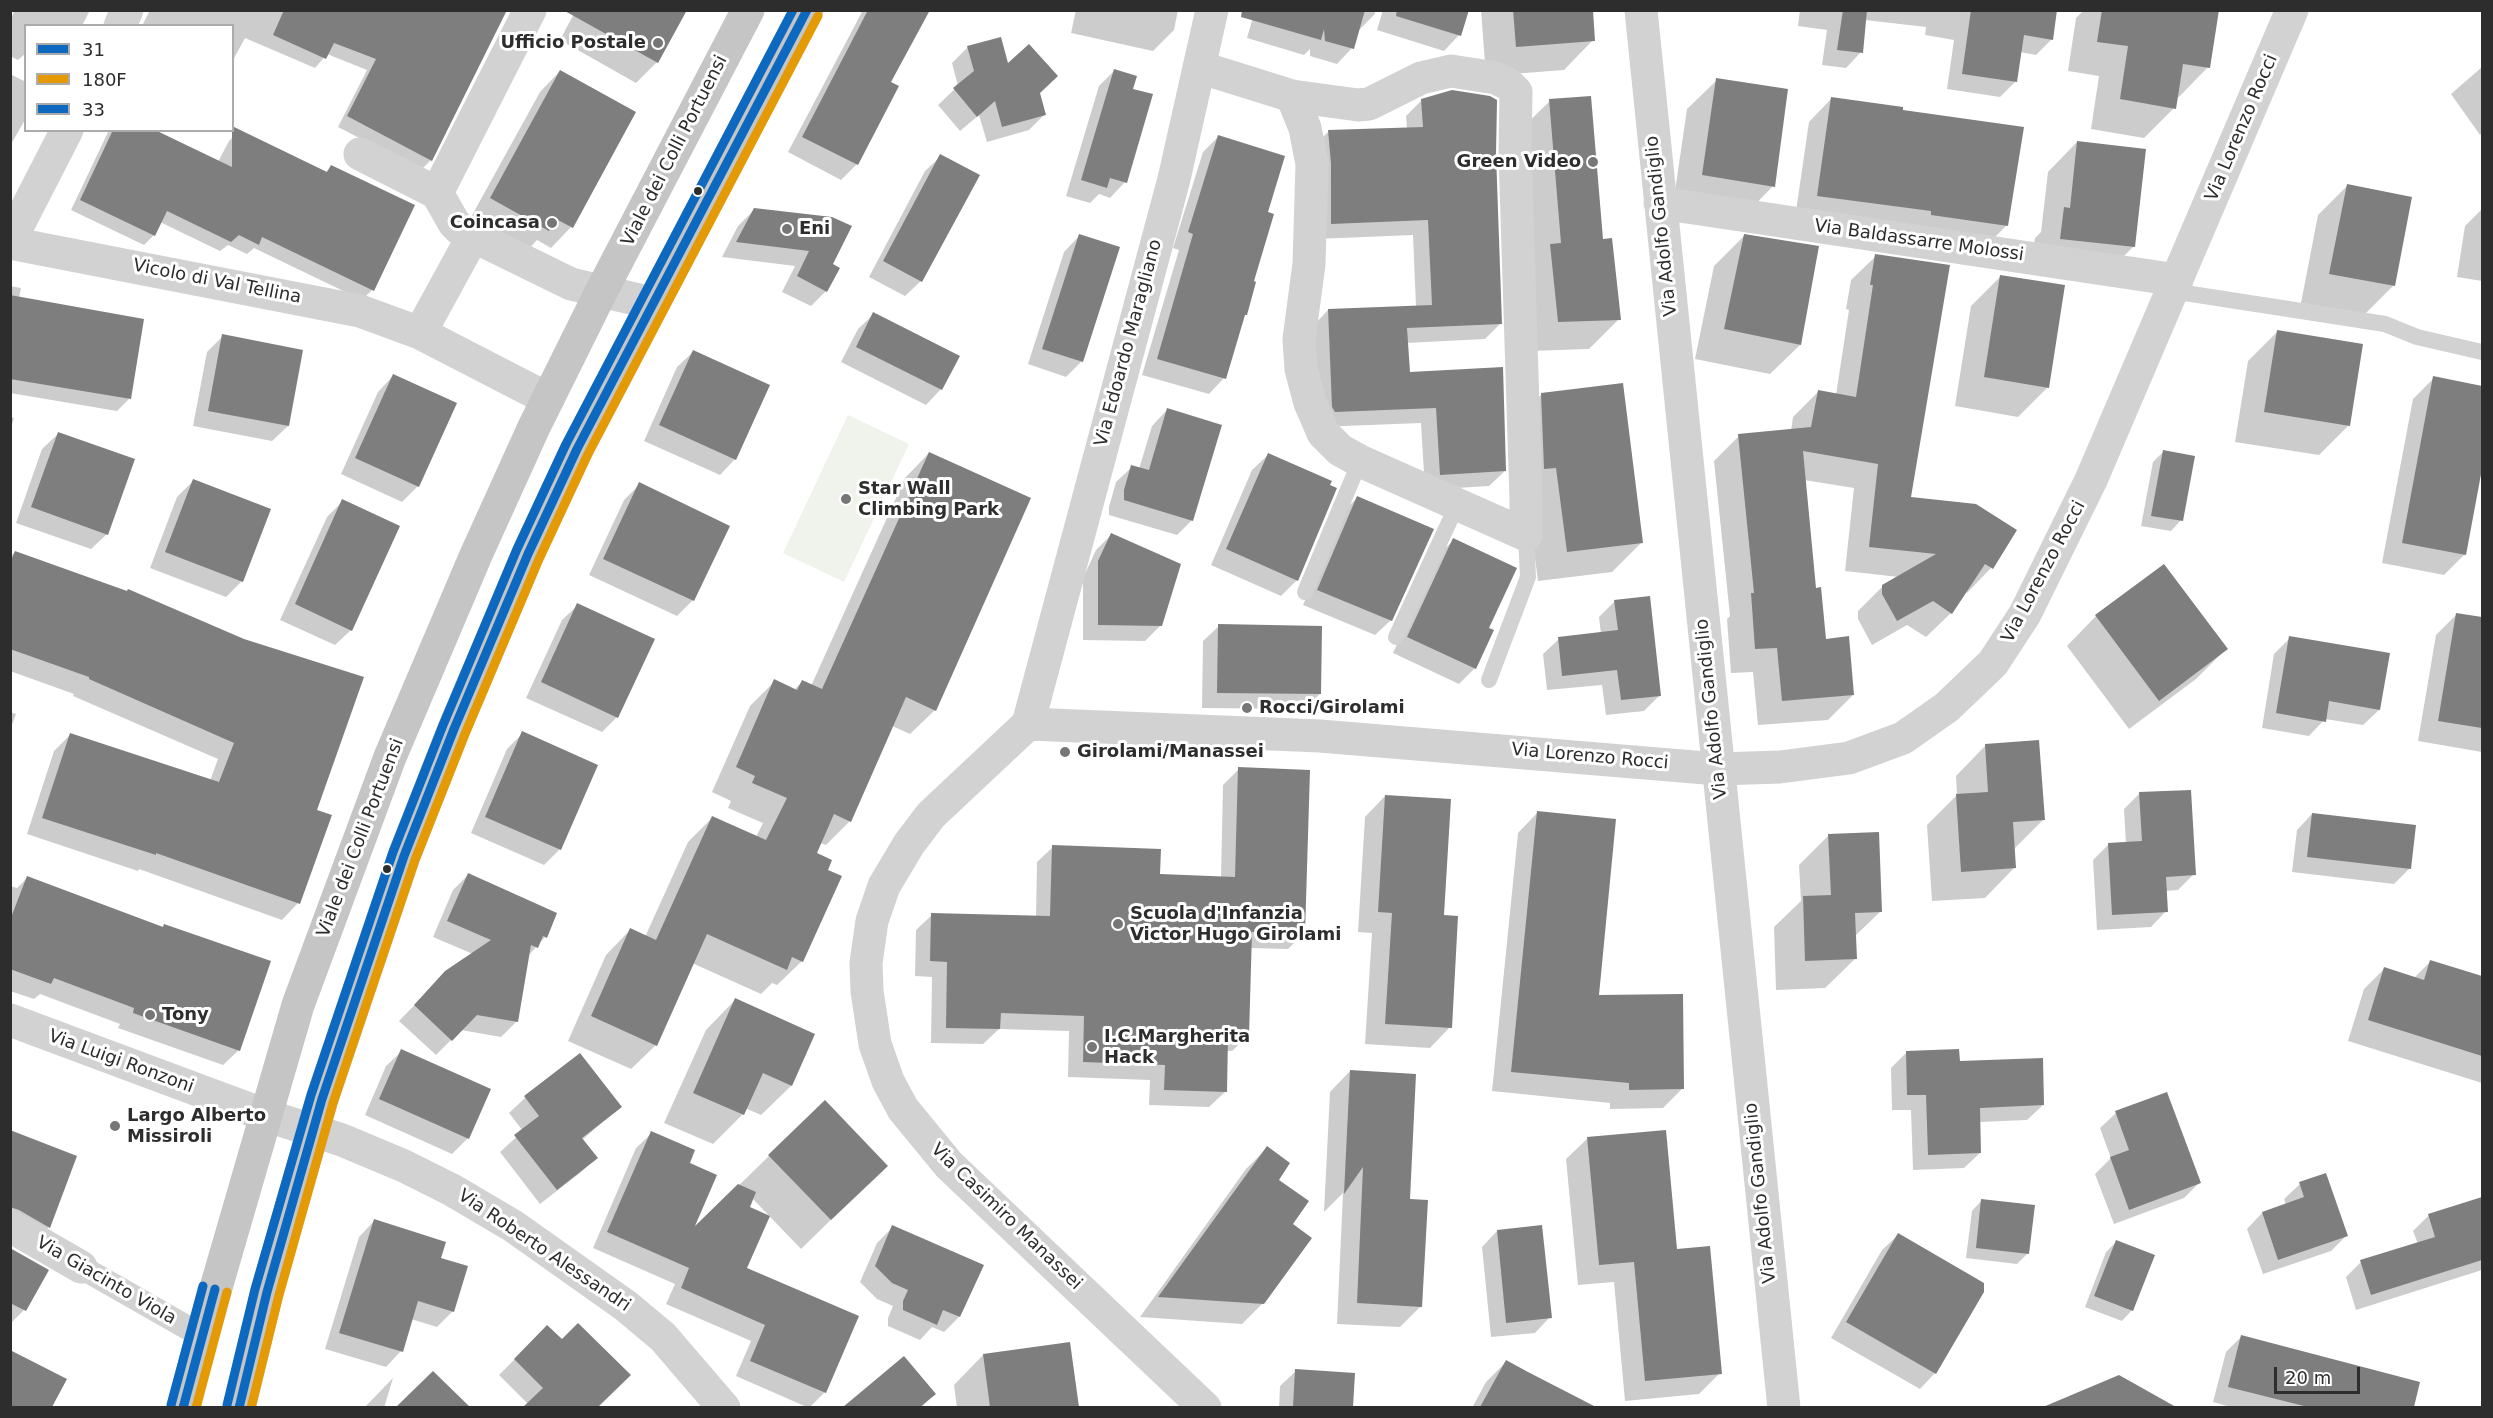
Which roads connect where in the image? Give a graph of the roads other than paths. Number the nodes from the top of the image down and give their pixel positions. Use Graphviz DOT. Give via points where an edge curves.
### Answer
graph roads {
  1 [pos="127,10"];
  2 [pos="530,10"];
  3 [pos="748,10"];
  4 [pos="807,10"];
  5 [pos="1212,10"];
  6 [pos="1641,10"];
  7 [pos="2292,10"];
  8 [pos="121,24"];
  9 [pos="1199,67"];
  10 [pos="1292,96"];
  11 [pos="66,132"];
  12 [pos="360,154"];
  13 [pos="437,193"];
  14 [pos="1660,202"];
  15 [pos="473,236"];
  16 [pos="10,242"];
  17 [pos="2175,285"];
  18 [pos="601,292"];
  19 [pos="652,303"];
  20 [pos="420,333"];
  21 [pos="2482,352"];
  22 [pos="548,399"];
  23 [pos="1360,460"];
  24 [pos="1457,505"];
  25 [pos="1526,535"];
  26 [pos="1305,592"];
  27 [pos="1396,637"];
  28 [pos="1490,680"];
  29 [pos="1028,724"];
  30 [pos="1718,769"];
  31 [pos="10,1020"];
  32 [pos="265,1115"];
  33 [pos="313,1130"];
  34 [pos="10,1226"];
  35 [pos="81,1267"];
  36 [pos="202,1336"];
  37 [pos="183,1407"];
  38 [pos="239,1407"];
  39 [pos="724,1407"];
  40 [pos="1205,1407"];
  41 [pos="1784,1407"];
  1 -- 8 [label="street"];
  2 -- 13 [label="street"];
  3 -- 18 [label="main road, Viale dei Colli Portuensi"];
  4 -- 19 [label="main road"];
  5 -- 9 [label="street, Via Edoardo Maragliano"];
  6 -- 14 [label="street, Via Adolfo Gandiglio"];
  7 -- 17 [label="street, Via Lorenzo Rocci"];
  9 -- 10 [label="street"];
  9 -- 29 [label="street, Via Edoardo Maragliano" via="1174,179"];
  10 -- 23 [label="street" via="1305,129 1312,164 1309,264 1299,339 1301,369 1323,433 1340,450"];
  10 -- 25 [label="street" via="1369,104 1421,78 1451,71 1496,78 1516,92"];
  11 -- 16 [label="street"];
  12 -- 13 [label="street"];
  13 -- 15 [label="street" via="454,223"];
  14 -- 17 [label="street, Via Baldassarre Molossi"];
  14 -- 30 [label="street, Via Adolfo Gandiglio"];
  15 -- 18 [label="street" via="571,284"];
  15 -- 20 [label="street"];
  16 -- 20 [label="street, Vicolo di Val Tellina" via="332,304"];
  17 -- 21 [label="lane" via="2385,324 2417,337"];
  17 -- 30 [label="street, Via Lorenzo Rocci" via="2091,480 2025,614 1993,663 1922,727 1878,749 1849,758 1780,767"];
  18 -- 19 [label="street"];
  18 -- 22 [label="main road, Viale dei Colli Portuensi"];
  19 -- 33 [label="main road" via="577,449 450,739 404,856"];
  20 -- 22 [label="street, Vicolo di Val Tellina"];
  22 -- 32 [label="main road, Viale dei Colli Portuensi" via="390,757 298,1005"];
  23 -- 24 [label="street"];
  23 -- 26 [label="lane"];
  24 -- 25 [label="street"];
  24 -- 27 [label="lane"];
  25 -- 28 [label="lane" via="1528,577"];
  29 -- 30 [label="street, Via Lorenzo Rocci" via="1320,736"];
  29 -- 40 [label="street, Via Casimiro Manassei" via="931,815 884,886 872,921 866,963 875,1044 903,1109 949,1165"];
  30 -- 41 [label="street, Via Adolfo Gandiglio"];
  31 -- 32 [label="street, Via Luigi Ronzoni"];
  32 -- 33 [label="street, Via Roberto Alessandri"];
  32 -- 36 [label="main road, Viale dei Colli Portuensi"];
  33 -- 38 [label="main road"];
  33 -- 39 [label="street, Via Roberto Alessandri" via="404,1166 452,1190 589,1277 663,1337"];
  34 -- 35 [label="street, Via Giacinto Viola"];
  35 -- 36 [label="street, Via Giacinto Viola"];
  36 -- 37 [label="main road, Viale dei Colli Portuensi"];
}
